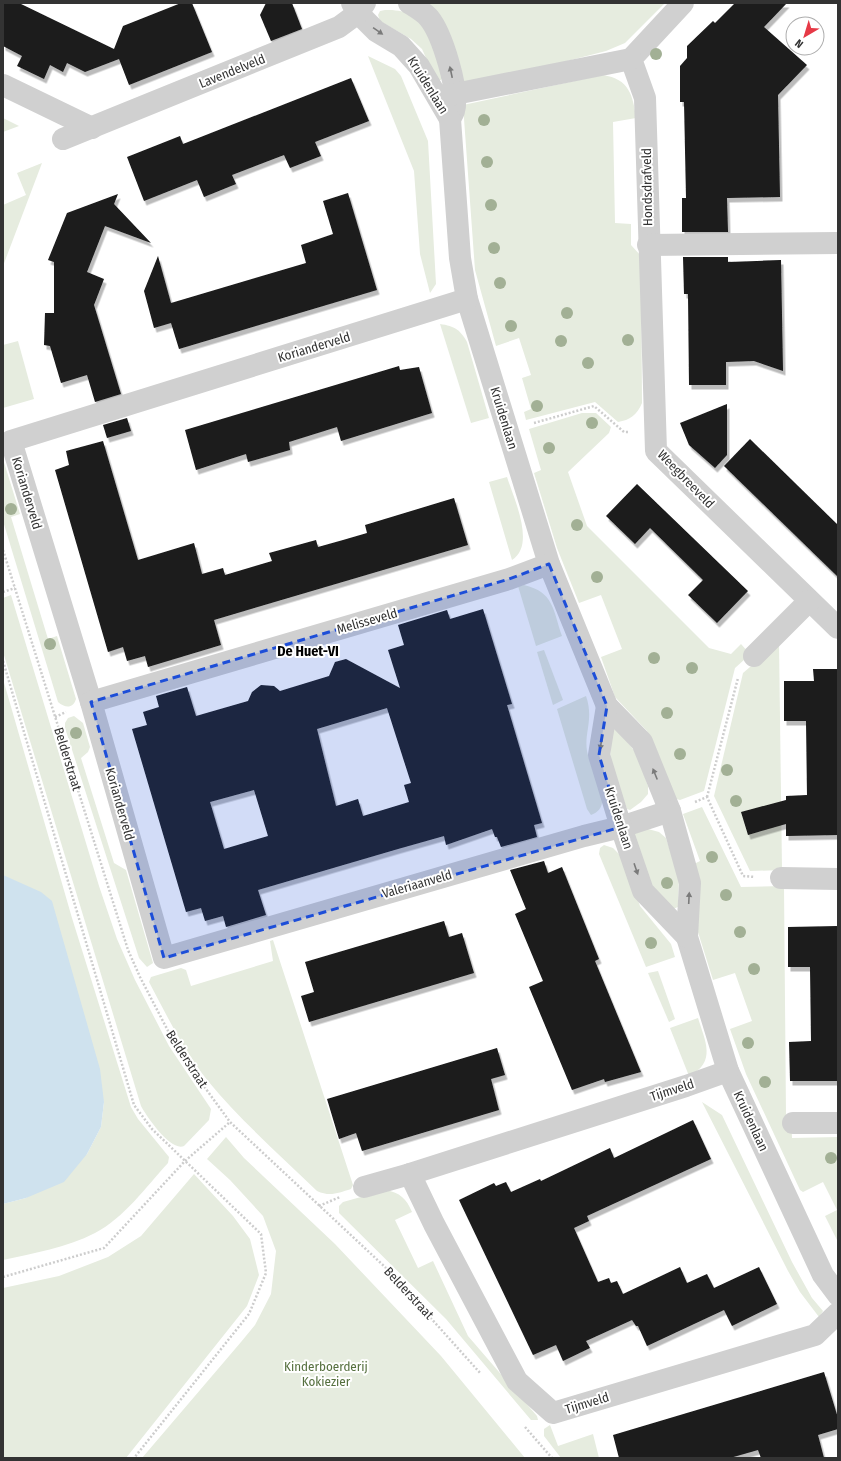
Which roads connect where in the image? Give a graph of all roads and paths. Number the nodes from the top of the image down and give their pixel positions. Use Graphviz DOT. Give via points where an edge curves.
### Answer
graph roads {
  1 [pos="409,3"];
  2 [pos="683,3"];
  3 [pos="358,6"];
  4 [pos="631,59"];
  5 [pos="3,85"];
  6 [pos="445,96"];
  7 [pos="92,128"];
  8 [pos="63,139"];
  9 [pos="838,243"];
  10 [pos="648,245"];
  11 [pos="467,299"];
  12 [pos="652,318"];
  13 [pos="508,430"];
  14 [pos="655,432"];
  15 [pos="3,550"];
  16 [pos="549,564"];
  17 [pos="15,588"];
  18 [pos="3,592"];
  19 [pos="809,601"];
  20 [pos="838,628"];
  21 [pos="754,656"];
  22 [pos="3,661"];
  23 [pos="91,702"];
  24 [pos="607,706"];
  25 [pos="707,797"];
  26 [pos="670,810"];
  27 [pos="621,827"];
  28 [pos="781,878"];
  29 [pos="838,879"];
  30 [pos="687,937"];
  31 [pos="164,958"];
  32 [pos="728,1071"];
  33 [pos="230,1122"];
  34 [pos="793,1123"];
  35 [pos="838,1123"];
  36 [pos="185,1161"];
  37 [pos="410,1174"];
  38 [pos="364,1187"];
  39 [pos="3,1277"];
  40 [pos="838,1295"];
  41 [pos="838,1313"];
  42 [pos="485,1378"];
  43 [pos="520,1420"];
  44 [pos="134,1458"];
  45 [pos="552,1458"];
  6 -- 1 [label="street, Kruidenlaan, one-way" via="452,73 443,45 429,17"];
  2 -- 4 [label="street"];
  3 -- 6 [label="street, Kruidenlaan, one-way" via="376,31 401,46"];
  3 -- 7 [label="street, Lavendelveld" via="339,27"];
  4 -- 6 [label="street"];
  4 -- 10 [label="street, Hondsdrafveld" via="645,98"];
  5 -- 7 [label="street"];
  6 -- 11 [label="street, Kruidenlaan" via="450,120 460,258"];
  7 -- 8 [label="street, Lavendelveld"];
  9 -- 10 [label="street"];
  10 -- 12 [label="street, Hondsdrafveld"];
  11 -- 13 [label="street, Kruidenlaan"];
  11 -- 23 [label="street, Korianderveld" via="11,441"];
  12 -- 14 [label="street, Weegbreeveld"];
  13 -- 14 [label="path" via="594,406 624,432"];
  13 -- 16 [label="street, Kruidenlaan"];
  14 -- 19 [label="street, Weegbreeveld" via="656,451"];
  15 -- 17 [label="path, Belderstraat"];
  16 -- 23 [label="street, Melisseveld" via="508,579"];
  16 -- 24 [label="street, Kruidenlaan"];
  17 -- 18 [label="path"];
  17 -- 33 [label="path, Belderstraat" via="128,950 179,1052"];
  19 -- 20 [label="street, Weegbreeveld"];
  19 -- 21 [label="street"];
  21 -- 25 [label="path" via="739,672"];
  22 -- 36 [label="path" via="134,1105 152,1129"];
  23 -- 31 [label="street, Korianderveld"];
  26 -- 24 [label="street, Kruidenlaan, one-way" via="642,742"];
  24 -- 27 [label="street, Kruidenlaan, one-way" via="599,755"];
  25 -- 26 [label="path"];
  25 -- 28 [label="path" via="743,876"];
  26 -- 27 [label="street, Valeriaanveld"];
  30 -- 26 [label="street, Kruidenlaan, one-way" via="690,883"];
  27 -- 30 [label="street, Kruidenlaan, one-way" via="644,891"];
  27 -- 31 [label="street, Valeriaanveld"];
  28 -- 29 [label="street"];
  30 -- 32 [label="street, Kruidenlaan"];
  32 -- 37 [label="street, Tijmveld"];
  32 -- 40 [label="street, Kruidenlaan" via="823,1275"];
  33 -- 36 [label="path"];
  33 -- 42 [label="path, Belderstraat" via="386,1267"];
  34 -- 35 [label="street"];
  36 -- 39 [label="path" via="104,1248"];
  36 -- 44 [label="path" via="261,1234 266,1274 249,1314"];
  37 -- 38 [label="street, Tijmveld"];
  37 -- 41 [label="street, Tijmveld" via="517,1381 553,1413 815,1335"];
  43 -- 45 [label="path"];
}
